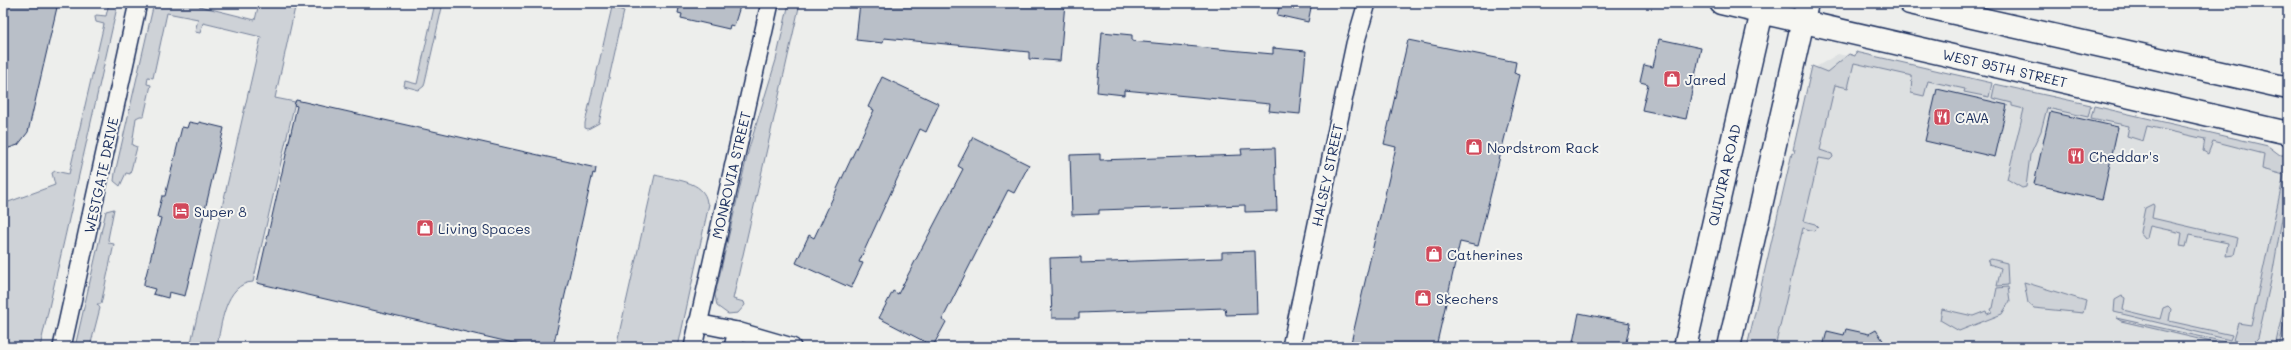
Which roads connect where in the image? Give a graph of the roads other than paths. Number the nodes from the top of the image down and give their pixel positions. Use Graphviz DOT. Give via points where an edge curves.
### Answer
graph roads {
  1 [pos="138,3"];
  2 [pos="770,3"];
  3 [pos="1367,3"];
  4 [pos="1722,3"];
  5 [pos="1910,3"];
  6 [pos="1763,8"];
  7 [pos="1805,12"];
  8 [pos="2288,88"];
  9 [pos="2288,133"];
  10 [pos="697,323"];
  11 [pos="735,339"];
  12 [pos="62,347"];
  13 [pos="693,347"];
  14 [pos="792,347"];
  15 [pos="1291,347"];
  16 [pos="1685,347"];
  17 [pos="1730,347"];
  1 -- 12 [label="street, WESTGATE DRIVE"];
  2 -- 10 [label="street, MONROVIA STREET"];
  3 -- 15 [label="street, HALSEY STREET" via="1355,44"];
  4 -- 6 [label="main road, WEST 95TH STREET"];
  5 -- 8 [label="main road"];
  6 -- 7 [label="main road, WEST 95TH STREET"];
  6 -- 16 [label="main road, QUIVIRA ROAD"];
  7 -- 9 [label="main road, WEST 95TH STREET"];
  7 -- 17 [label="main road"];
  10 -- 11 [label="street"];
  10 -- 13 [label="street, MONROVIA STREET"];
  11 -- 14 [label="street"];
}
